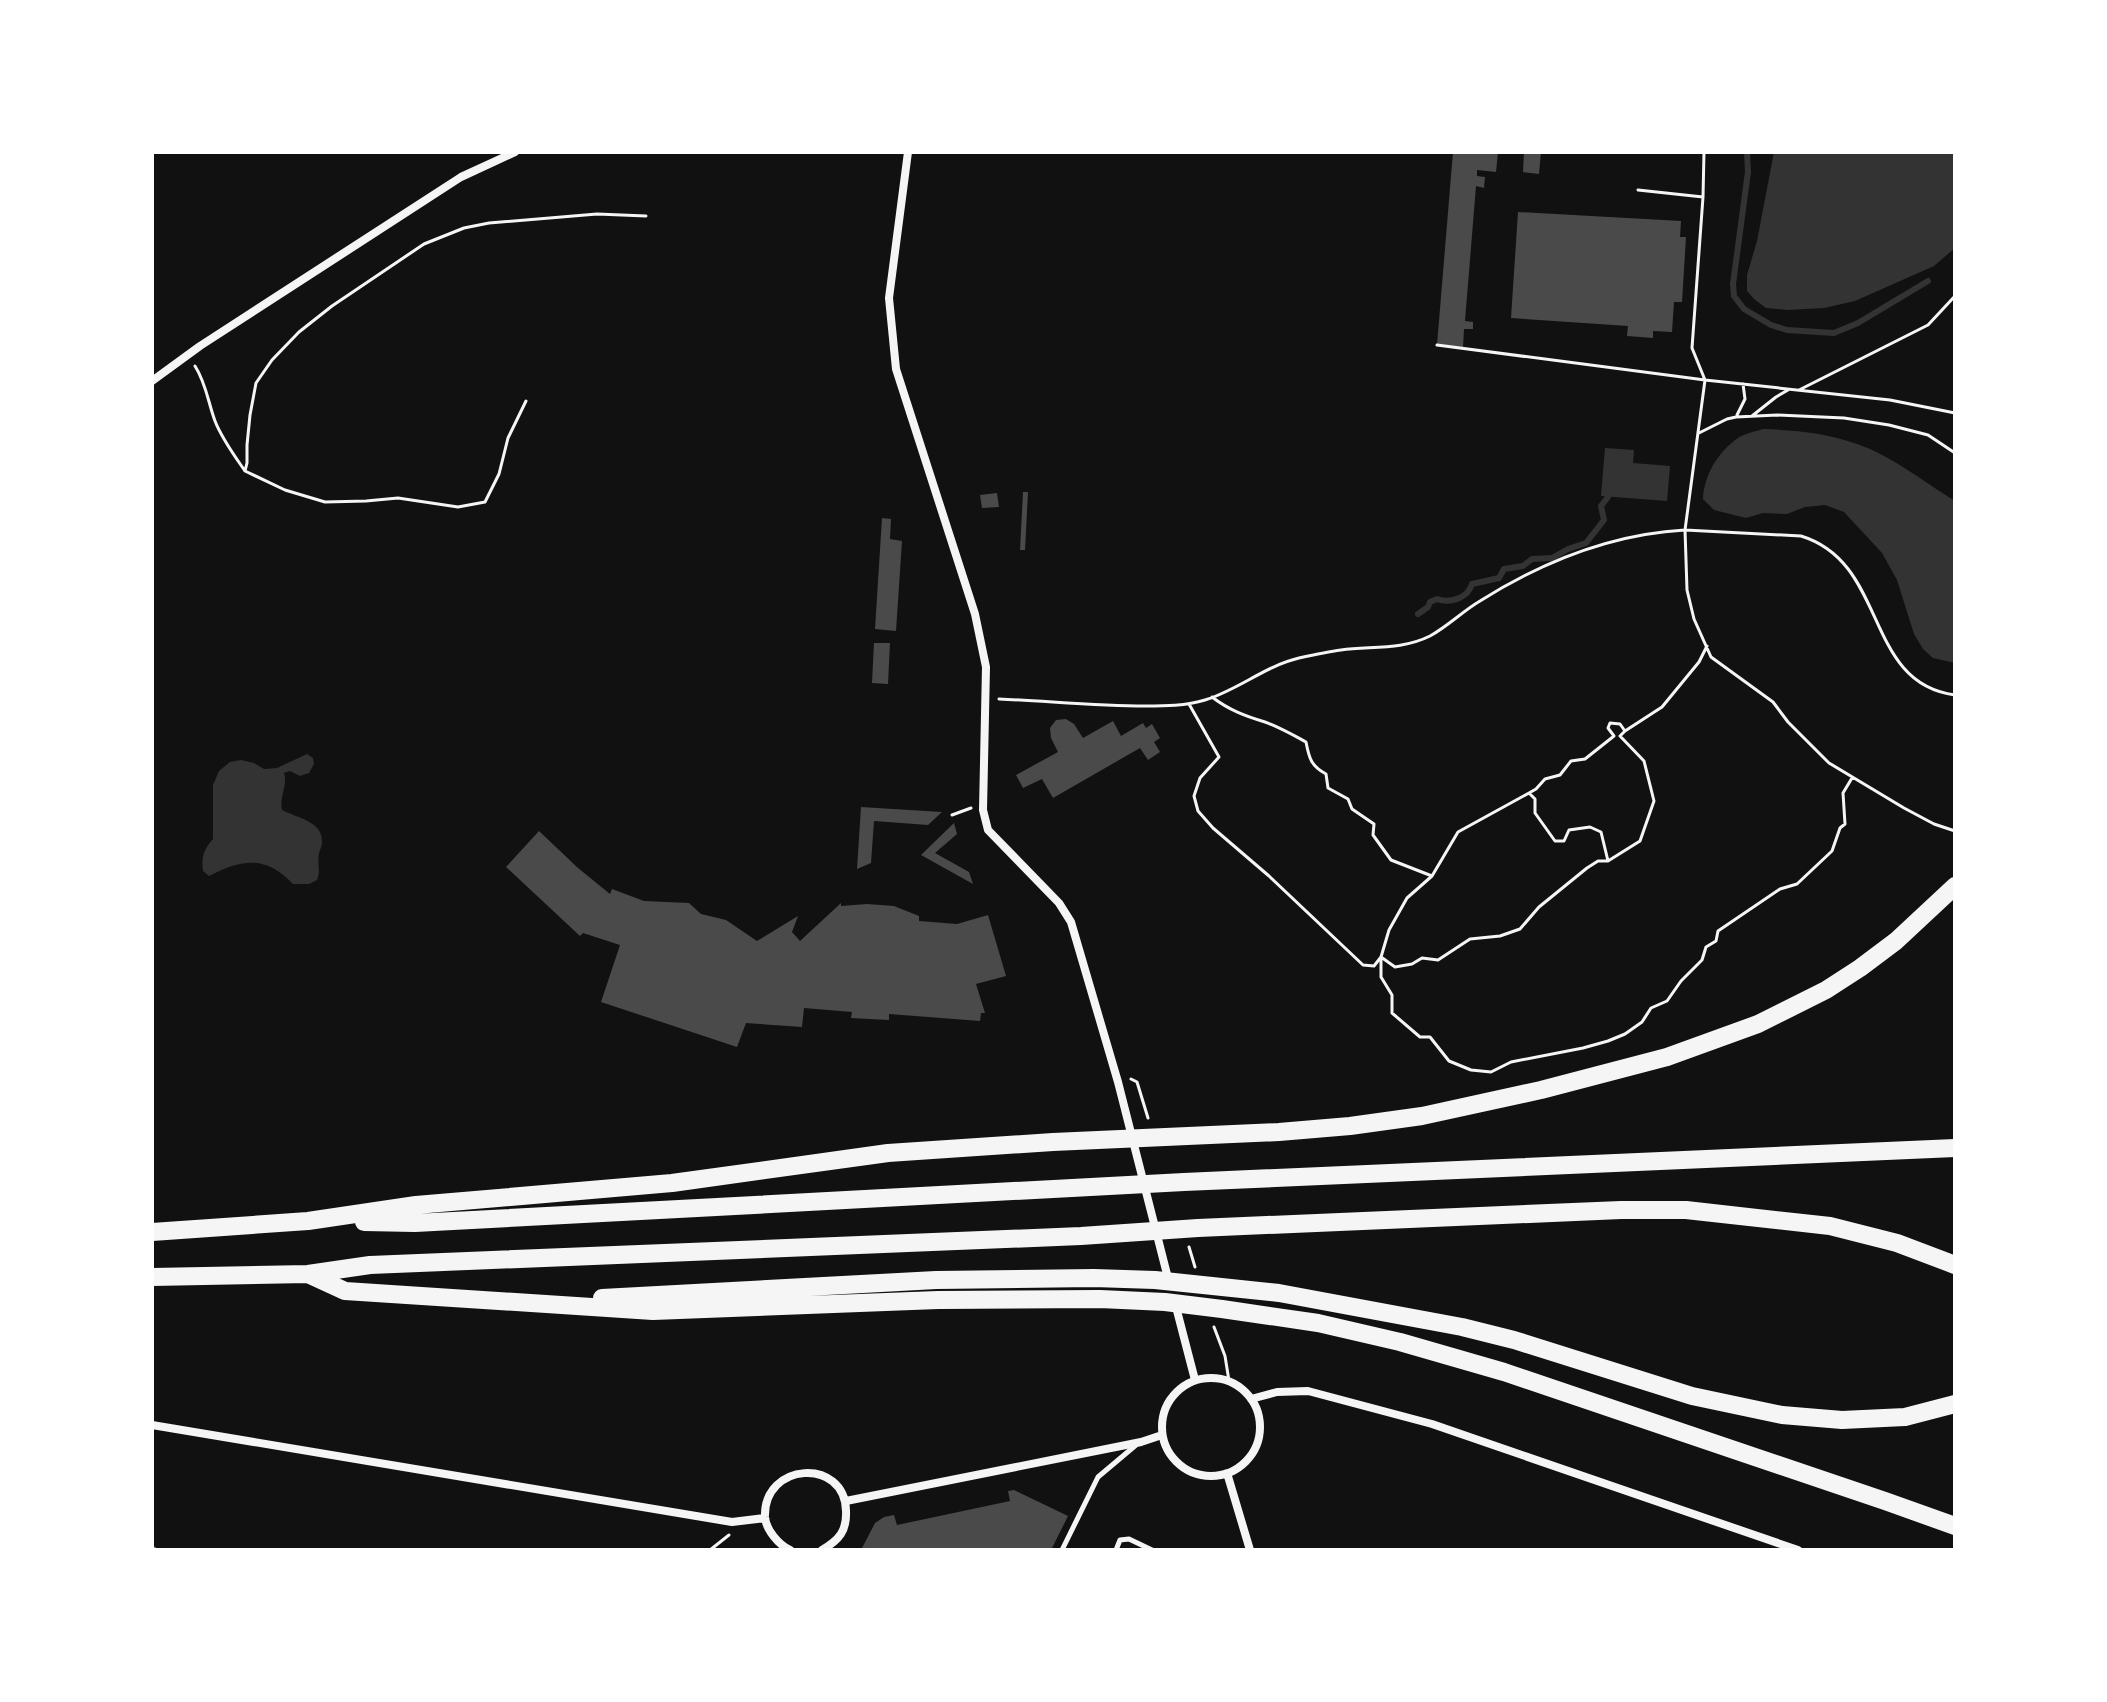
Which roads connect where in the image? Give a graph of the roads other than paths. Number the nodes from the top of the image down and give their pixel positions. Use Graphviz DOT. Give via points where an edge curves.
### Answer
graph roads {
  1 [pos="515,152"];
  2 [pos="908,152"];
  3 [pos="152,381"];
  4 [pos="1955,886"];
  5 [pos="1955,1148"];
  6 [pos="308,1221"];
  7 [pos="152,1232"];
  8 [pos="1955,1265"];
  9 [pos="308,1274"];
  10 [pos="152,1277"];
  11 [pos="507,1300"];
  12 [pos="1195,1380"];
  13 [pos="1251,1399"];
  14 [pos="1955,1404"];
  15 [pos="152,1425"];
  16 [pos="1162,1435"];
  17 [pos="1141,1442"];
  18 [pos="1227,1473"];
  19 [pos="846,1501"];
  20 [pos="765,1518"];
  21 [pos="1955,1526"];
  22 [pos="1141,1548"];
  23 [pos="790,1550"];
  24 [pos="822,1550"];
  25 [pos="1062,1550"];
  26 [pos="1116,1550"];
  27 [pos="1152,1550"];
  28 [pos="1250,1550"];
  29 [pos="1798,1550"];
  1 -- 3 [label="street" via="461,177"];
  2 -- 12 [label="street" via="889,298 896,369 975,614 986,667 983,810 988,830 1071,922"];
  4 -- 6 [label="highway" via="1896,941 1826,990 1758,1024 1667,1057 1422,1116 1279,1132 888,1153 672,1183 416,1205"];
  5 -- 6 [label="highway" via="415,1223"];
  6 -- 7 [label="highway"];
  8 -- 9 [label="highway" via="1830,1226 1686,1210 1621,1210 370,1265"];
  9 -- 10 [label="highway"];
  9 -- 11 [label="highway" via="345,1291"];
  11 -- 14 [label="highway" via="936,1280 1155,1280 1279,1293 1462,1327 1692,1396 1782,1415 1842,1420 1905,1417"];
  11 -- 21 [label="highway" via="653,1311 1100,1299 1165,1302 1318,1323 1504,1372"];
  12 -- 13 [label="street" via="1229,1381"];
  12 -- 16 [label="street" via="1168,1402"];
  13 -- 18 [label="street" via="1258,1412 1258,1441 1246,1461"];
  13 -- 29 [label="street" via="1308,1391 1432,1424"];
  15 -- 20 [label="street" via="732,1522"];
  16 -- 17 [label="street"];
  16 -- 18 [label="street" via="1168,1451 1194,1473"];
  17 -- 19 [label="street"];
  17 -- 25 [label="lane" via="1098,1477"];
  18 -- 28 [label="street"];
  19 -- 20 [label="street" via="824,1475 798,1473 775,1486"];
  19 -- 24 [label="street" via="847,1523 836,1542"];
  20 -- 23 [label="street"];
  22 -- 26 [label="lane" via="1129,1539 1120,1540"];
  22 -- 27 [label="lane"];
}
